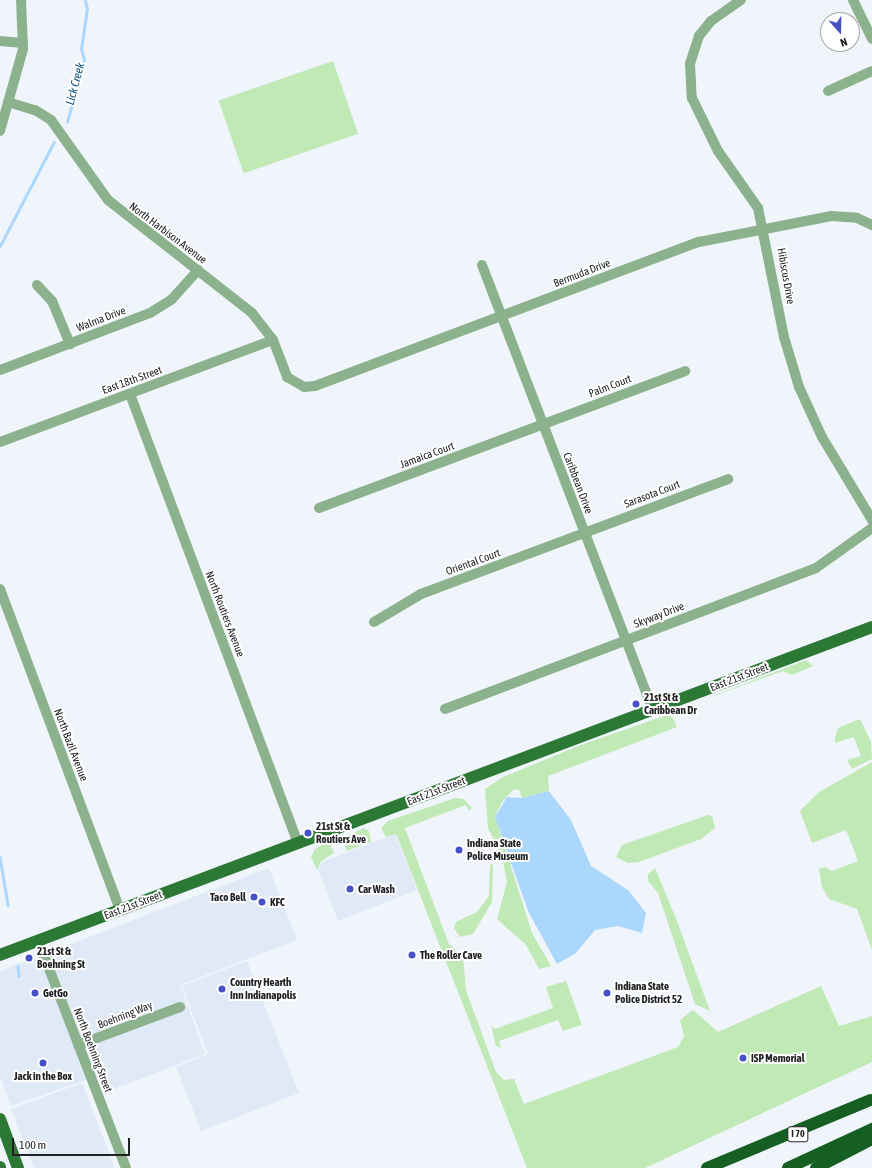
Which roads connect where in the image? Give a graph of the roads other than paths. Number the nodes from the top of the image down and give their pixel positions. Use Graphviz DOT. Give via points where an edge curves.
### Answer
graph roads {
  1 [pos="21,0"];
  2 [pos="741,0"];
  3 [pos="853,0"];
  4 [pos="872,39"];
  5 [pos="0,41"];
  6 [pos="23,43"];
  7 [pos="872,71"];
  8 [pos="828,91"];
  9 [pos="8,102"];
  10 [pos="0,131"];
  11 [pos="872,225"];
  12 [pos="765,228"];
  13 [pos="482,265"];
  14 [pos="198,270"];
  15 [pos="37,285"];
  16 [pos="501,316"];
  17 [pos="273,340"];
  18 [pos="70,344"];
  19 [pos="0,370"];
  20 [pos="685,371"];
  21 [pos="308,387"];
  22 [pos="130,394"];
  23 [pos="543,424"];
  24 [pos="0,442"];
  25 [pos="728,479"];
  26 [pos="319,508"];
  27 [pos="872,520"];
  28 [pos="872,528"];
  29 [pos="585,533"];
  30 [pos="0,589"];
  31 [pos="374,622"];
  32 [pos="872,628"];
  33 [pos="626,640"];
  34 [pos="445,709"];
  35 [pos="653,710"];
  36 [pos="298,843"];
  37 [pos="120,910"];
  38 [pos="38,940"];
  39 [pos="0,955"];
  40 [pos="180,1006"];
  41 [pos="78,1045"];
  42 [pos="871,1099"];
  43 [pos="0,1120"];
  44 [pos="872,1129"];
  45 [pos="872,1139"];
  46 [pos="18,1168"];
  47 [pos="126,1168"];
  48 [pos="707,1168"];
  49 [pos="726,1168"];
  50 [pos="788,1168"];
  51 [pos="816,1168"];
  1 -- 6 [label="street"];
  2 -- 12 [label="street, Hibiscus Drive" via="710,21 699,36 690,64 695,105 722,157 754,200"];
  3 -- 4 [label="street"];
  5 -- 6 [label="street"];
  6 -- 9 [label="street"];
  7 -- 8 [label="street"];
  9 -- 10 [label="street"];
  9 -- 14 [label="street, North Harbison Avenue" via="35,110 50,120 108,200"];
  11 -- 12 [label="street, Bermuda Drive" via="839,216"];
  12 -- 16 [label="street, Bermuda Drive" via="699,242"];
  12 -- 27 [label="street, Hibiscus Drive" via="784,337 799,387 822,437"];
  13 -- 16 [label="street, Caribbean Drive"];
  14 -- 17 [label="street, North Harbison Avenue" via="252,313"];
  14 -- 18 [label="street, Walma Drive" via="160,307"];
  15 -- 18 [label="street" via="52,301"];
  16 -- 21 [label="street, Bermuda Drive"];
  16 -- 23 [label="street, Caribbean Drive"];
  17 -- 21 [label="street, North Harbison Avenue" via="287,378"];
  17 -- 22 [label="street, East 18th Street"];
  18 -- 19 [label="street, Walma Drive"];
  20 -- 23 [label="street, Palm Court"];
  22 -- 24 [label="street, East 18th Street"];
  22 -- 36 [label="street, North Routiers Avenue"];
  23 -- 26 [label="street, Jamaica Court"];
  23 -- 29 [label="street, Caribbean Drive"];
  25 -- 29 [label="street, Sarasota Court"];
  28 -- 33 [label="street, Skyway Drive" via="823,566"];
  29 -- 31 [label="street, Oriental Court" via="421,594"];
  29 -- 33 [label="street, Caribbean Drive"];
  30 -- 37 [label="street, North Bazil Avenue"];
  32 -- 35 [label="main road, East 21st Street"];
  33 -- 34 [label="street, Skyway Drive"];
  33 -- 35 [label="street, Caribbean Drive"];
  35 -- 36 [label="main road, East 21st Street"];
  36 -- 37 [label="main road, East 21st Street"];
  37 -- 38 [label="main road, East 21st Street"];
  38 -- 39 [label="main road, East 21st Street"];
  38 -- 41 [label="street, North Boehning Street"];
  40 -- 41 [label="street, Boehning Way"];
  41 -- 47 [label="street, North Boehning Street"];
  42 -- 48 [label="highway"];
  42 -- 49 [label="highway, I 70"];
  43 -- 46 [label="main road"];
  44 -- 50 [label="highway, I 70"];
  45 -- 51 [label="highway"];
}
